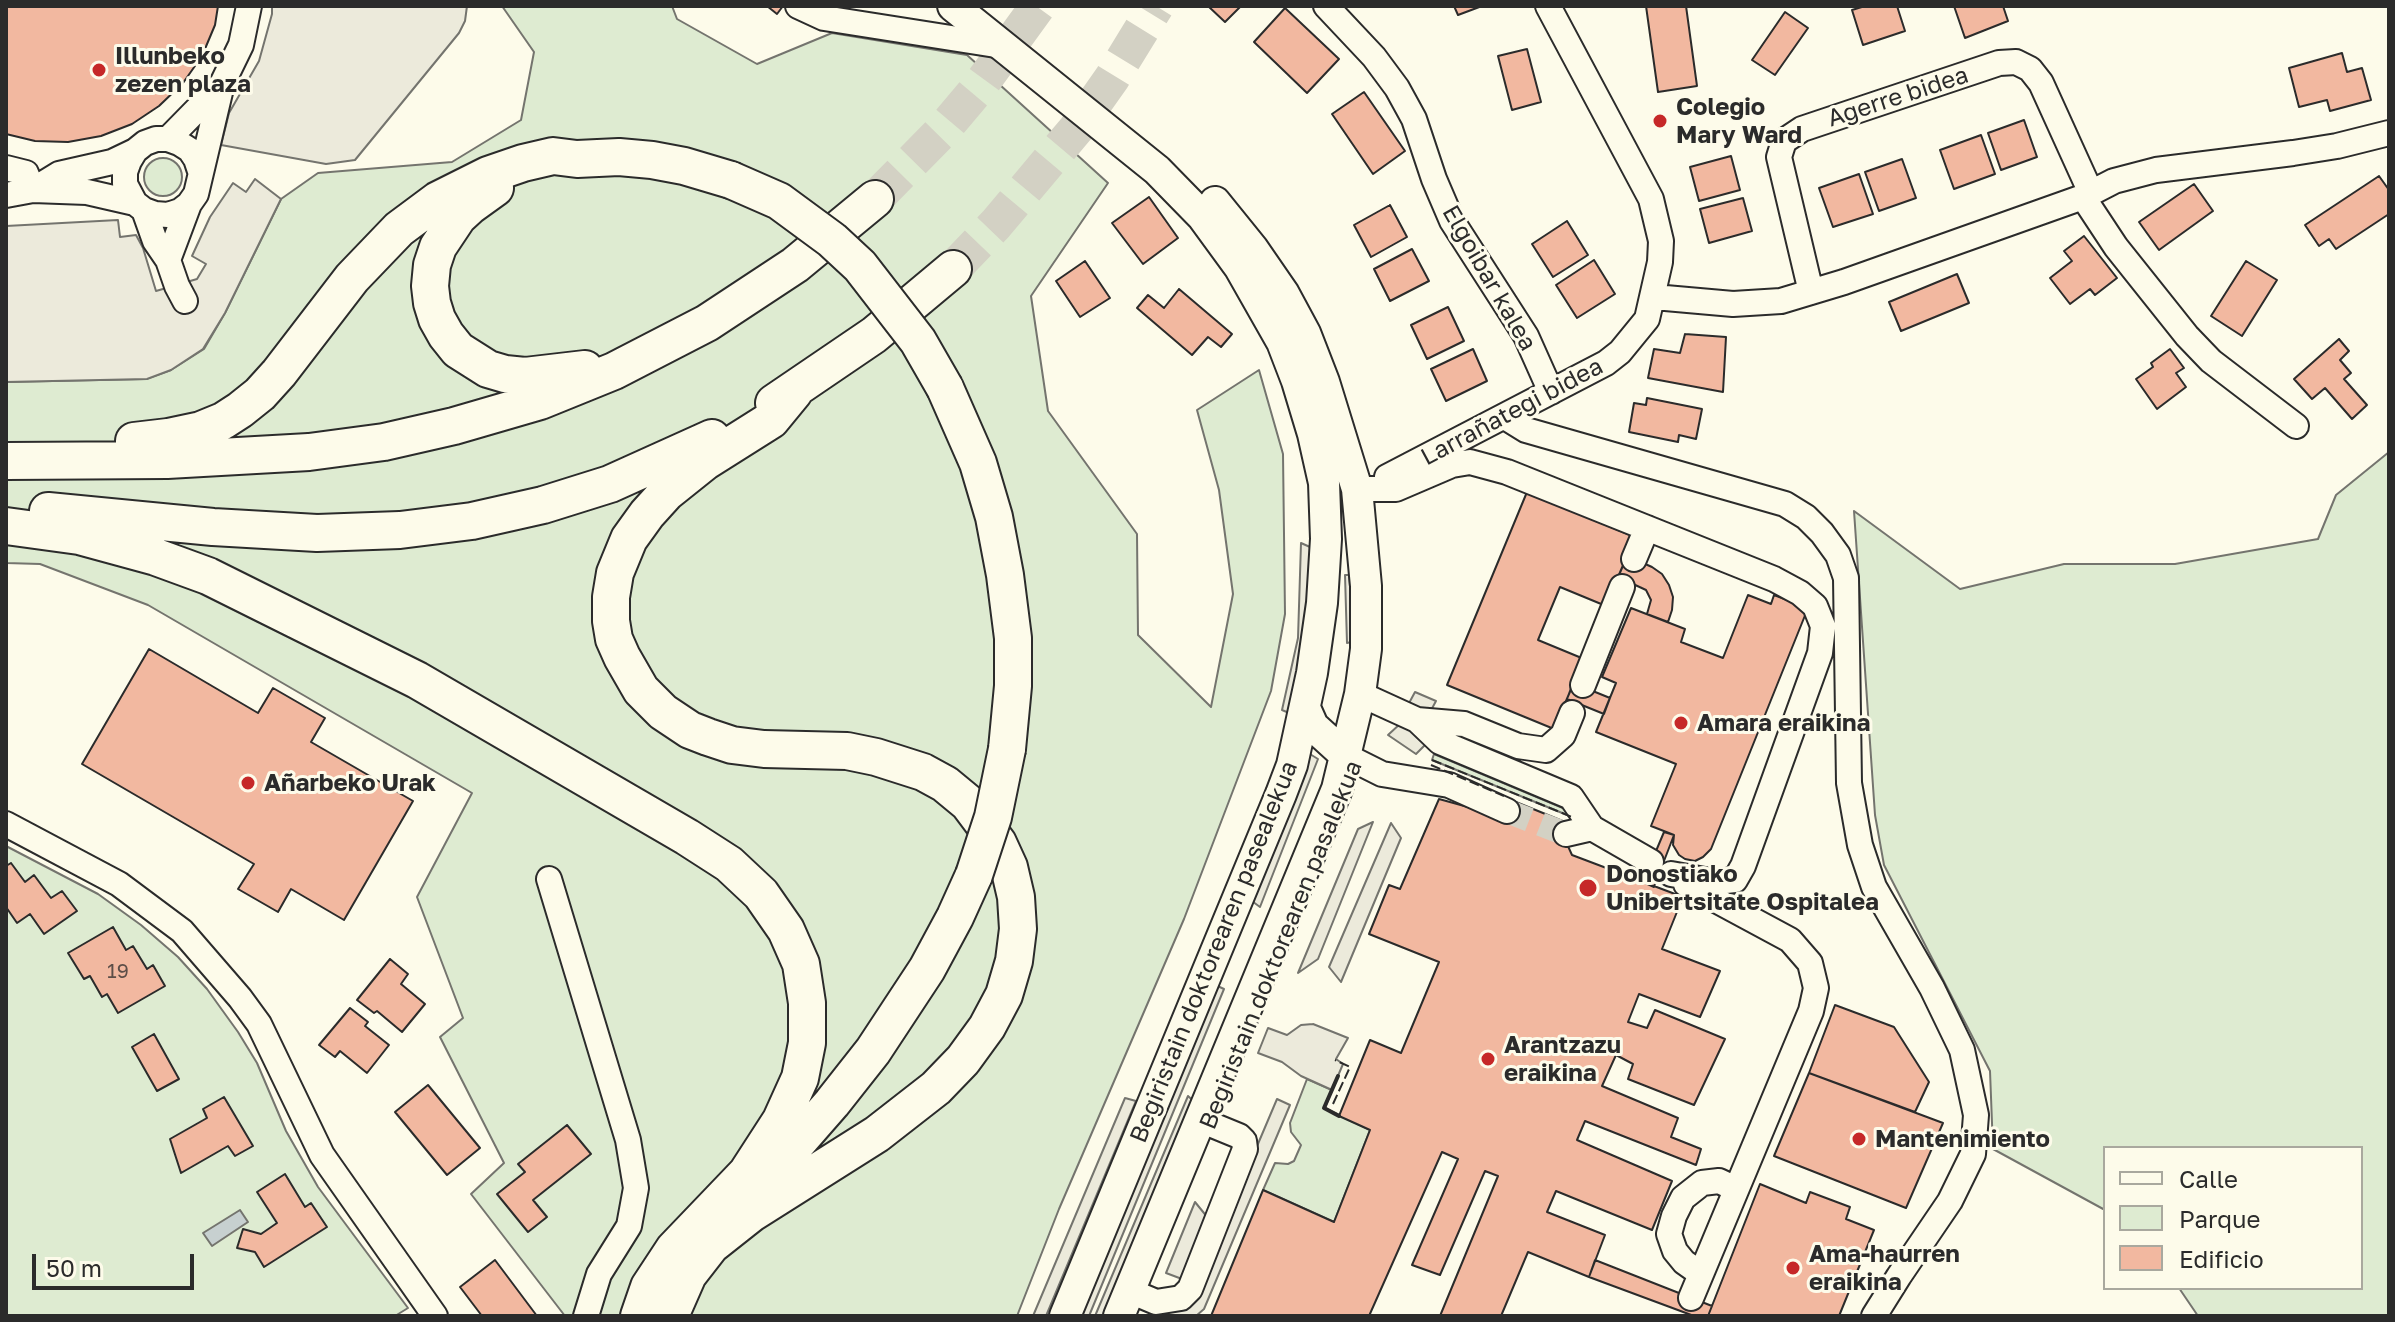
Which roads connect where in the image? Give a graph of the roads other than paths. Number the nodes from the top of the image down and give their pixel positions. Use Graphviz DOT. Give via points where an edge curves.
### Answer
graph roads {
  1 [pos="249,6"];
  2 [pos="798,6"];
  3 [pos="953,6"];
  4 [pos="985,6"];
  5 [pos="1326,6"];
  6 [pos="1549,7"];
  7 [pos="1002,46"];
  8 [pos="222,84"];
  9 [pos="2389,133"];
  10 [pos="168,139"];
  11 [pos="135,151"];
  12 [pos="577,159"];
  13 [pos="6,168"];
  14 [pos="200,171"];
  15 [pos="33,190"];
  16 [pos="6,195"];
  17 [pos="2087,195"];
  18 [pos="875,199"];
  19 [pos="189,204"];
  20 [pos="139,206"];
  21 [pos="168,260"];
  22 [pos="953,269"];
  23 [pos="1811,292"];
  24 [pos="1654,297"];
  25 [pos="185,301"];
  26 [pos="614,371"];
  27 [pos="1297,381"];
  28 [pos="794,392"];
  29 [pos="1551,392"];
  30 [pos="1505,417"];
  31 [pos="2296,426"];
  32 [pos="73,460"];
  33 [pos="6,461"];
  34 [pos="1359,502"];
  35 [pos="6,510"];
  36 [pos="6,526"];
  37 [pos="1647,528"];
  38 [pos="1326,539"];
  39 [pos="1634,559"];
  40 [pos="1324,577"];
  41 [pos="1622,587"];
  42 [pos="1372,619"];
  43 [pos="1318,631"];
  44 [pos="1583,685"];
  45 [pos="1365,696"];
  46 [pos="1305,708"];
  47 [pos="1572,713"];
  48 [pos="1417,720"];
  49 [pos="1351,758"];
  50 [pos="1507,811"];
  51 [pos="6,824"];
  52 [pos="1592,828"];
  53 [pos="1566,834"];
  54 [pos="1661,868"];
  55 [pos="549,879"];
  56 [pos="909,998"];
  57 [pos="1205,1122"];
  58 [pos="748,1171"];
  59 [pos="1736,1189"];
  60 [pos="709,1247"];
  61 [pos="1701,1274"];
  62 [pos="1130,1305"];
  63 [pos="1687,1309"];
  64 [pos="435,1316"];
  65 [pos="586,1316"];
  66 [pos="639,1316"];
  67 [pos="670,1316"];
  68 [pos="1053,1316"];
  69 [pos="1065,1316"];
  70 [pos="1874,1316"];
  1 -- 8 [label="street" via="241,45"];
  2 -- 7 [label="street" via="824,18"];
  3 -- 7 [label="main road, Begiristain doktorearen pasealekua"];
  4 -- 34 [label="main road" via="1171,157 1253,249 1305,333"];
  5 -- 29 [label="street, Elgoibar kalea" via="1397,88 1452,221 1526,336"];
  6 -- 24 [label="street, Larrañategi bidea" via="1651,199 1661,241"];
  7 -- 27 [label="main road, Begiristain doktorearen pasealekua" via="1157,170 1202,216 1247,281 1282,342"];
  8 -- 10 [label="street"];
  8 -- 14 [label="street"];
  9 -- 17 [label="street" via="2293,153 2156,170"];
  10 -- 11 [label="street" via="156,139"];
  10 -- 14 [label="street" via="190,150"];
  11 -- 15 [label="street" via="59,174"];
  11 -- 20 [label="street" via="125,172 129,194"];
  12 -- 26 [label="highway" via="493,189 470,206 438,247 432,265 432,303 458,350 488,369 525,376 581,368"];
  12 -- 32 [label="highway" via="553,156 523,163 457,189 418,213 366,262 260,394 223,421 168,437 100,443"];
  12 -- 56 [label="highway, bridge" via="652,160 704,171 760,191 832,240 860,266 918,341 978,463 994,517 1013,638 1007,749 974,875"];
  13 -- 15 [label="street" via="26,173"];
  14 -- 19 [label="street"];
  15 -- 16 [label="street"];
  15 -- 20 [label="street" via="87,192"];
  17 -- 23 [label="street"];
  17 -- 23 [label="street, Agerre bidea" via="2041,83 2016,62 1999,63 1802,129 1784,141 1779,157"];
  17 -- 31 [label="street, Agerre bidea" via="2116,247 2187,336"];
  18 -- 26 [label="highway" via="795,265 707,323"];
  19 -- 20 [label="street" via="168,215"];
  19 -- 21 [label="street"];
  20 -- 21 [label="street"];
  21 -- 25 [label="street"];
  22 -- 28 [label="highway"];
  23 -- 24 [label="street" via="1781,301 1733,304"];
  24 -- 29 [label="street, Larrañategi bidea" via="1647,319 1620,352"];
  26 -- 32 [label="highway" via="540,401 384,442 242,457"];
  27 -- 34 [label="main road, Begiristain doktorearen pasealekua" via="1328,455"];
  27 -- 38 [label="main road, Begiristain doktorearen pasealekua" via="1324,483"];
  28 -- 35 [label="highway" via="692,448 610,484 472,521 317,533"];
  28 -- 60 [label="highway" via="771,420 706,461 647,514 615,573 614,639 641,690 690,730 732,745 876,757 945,784 968,803 998,843 1016,897 1018,929 1004,995 963,1060 936,1088"];
  29 -- 30 [label="street, Larrañategi bidea"];
  30 -- 34 [label="street, Larrañategi bidea" via="1391,476"];
  30 -- 70 [label="street" via="1526,430 1785,504 1806,517 1838,555 1846,578 1849,783 1860,845 1874,887 1962,1050 1976,1115 1973,1154 1950,1201"];
  32 -- 33 [label="highway"];
  34 -- 37 [label="street" via="1470,462"];
  34 -- 38 [label="main road, Begiristain doktorearen pasealekua" via="1334,521"];
  34 -- 42 [label="main road"];
  36 -- 58 [label="highway" via="79,536 208,576 417,680 729,864 761,894 786,930 801,964 807,1003 800,1078"];
  37 -- 39 [label="street"];
  37 -- 54 [label="street" via="1800,593 1815,606 1823,626 1820,653 1735,880 1716,882"];
  38 -- 40 [label="main road, Begiristain doktorearen pasealekua"];
  40 -- 42 [label="main road" via="1335,557 1351,555 1358,592"];
  40 -- 43 [label="main road, Begiristain doktorearen pasealekua"];
  41 -- 44 [label="street"];
  42 -- 45 [label="main road"];
  43 -- 46 [label="main road, Begiristain doktorearen pasealekua"];
  43 -- 68 [label="street" via="1279,770"];
  45 -- 48 [label="street"];
  45 -- 49 [label="main road"];
  46 -- 49 [label="main road" via="1313,726"];
  46 -- 69 [label="main road, Begiristain doktorearen pasealekua" via="1281,794"];
  47 -- 48 [label="street" via="1563,735 1546,750 1518,746 1464,724"];
  48 -- 52 [label="street" via="1440,742 1571,797"];
  49 -- 50 [label="street" via="1382,774 1449,785"];
  49 -- 57 [label="main road" via="1226,1058"];
  49 -- 57 [label="street, Begiristain doktorearen pasalekua" via="1346,795"];
  51 -- 64 [label="street" via="119,884 182,931 259,1024 322,1155"];
  52 -- 53 [label="street"];
  52 -- 54 [label="street"];
  54 -- 59 [label="street" via="1790,940 1810,963 1816,988"];
  55 -- 65 [label="street" via="628,1140 636,1188 629,1226 599,1274"];
  56 -- 58 [label="highway" via="868,1048"];
  56 -- 60 [label="highway" via="840,1093"];
  57 -- 62 [label="main road"];
  57 -- 62 [label="street" via="1239,1136 1245,1149 1190,1289 1181,1298"];
  58 -- 66 [label="highway" via="674,1249 649,1287"];
  59 -- 61 [label="street"];
  59 -- 61 [label="street" via="1719,1181 1702,1183 1683,1198 1674,1216 1669,1234 1675,1251"];
  60 -- 67 [label="highway" via="688,1275"];
  61 -- 63 [label="street"];
}
